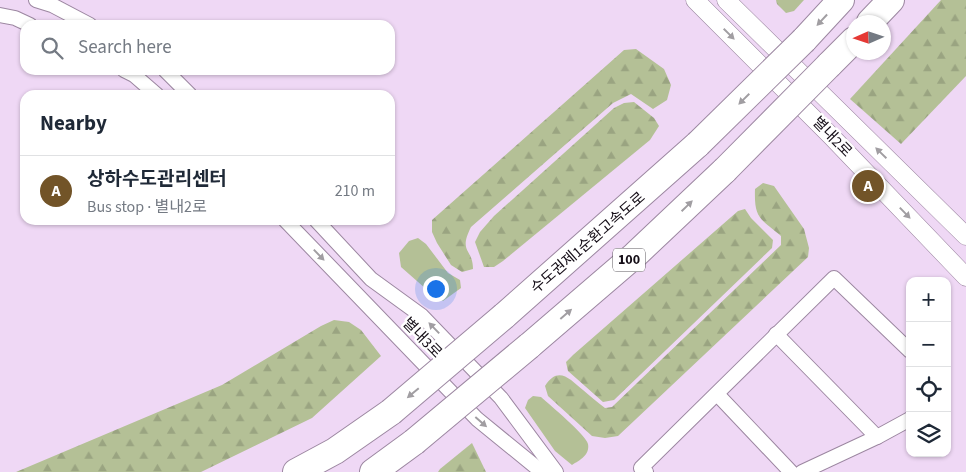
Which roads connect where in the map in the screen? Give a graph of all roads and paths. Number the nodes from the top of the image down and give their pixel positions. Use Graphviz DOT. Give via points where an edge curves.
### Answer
graph roads {
  1 [pos="36,0"];
  2 [pos="695,0"];
  3 [pos="726,0"];
  4 [pos="841,0"];
  5 [pos="891,0"];
  6 [pos="0,15"];
  7 [pos="877,15"];
  8 [pos="20,20"];
  9 [pos="80,20"];
  10 [pos="846,48"];
  11 [pos="134,75"];
  12 [pos="170,75"];
  13 [pos="151,90"];
  14 [pos="185,90"];
  15 [pos="290,225"];
  16 [pos="321,225"];
  17 [pos="966,236"];
  18 [pos="966,277"];
  19 [pos="776,334"];
  20 [pos="906,347"];
  21 [pos="717,394"];
  22 [pos="391,412"];
  23 [pos="906,421"];
  24 [pos="877,437"];
  25 [pos="414,442"];
  26 [pos="296,472"];
  27 [pos="322,472"];
  28 [pos="373,472"];
  29 [pos="383,472"];
  30 [pos="542,472"];
  31 [pos="556,472"];
  32 [pos="646,472"];
  33 [pos="791,472"];
  34 [pos="802,472"];
  1 -- 9 [label="street"];
  2 -- 18 [label="street, 별내2로, one-way"];
  17 -- 3 [label="street, 별내2로, one-way"];
  4 -- 22 [label="highway, 수도권제1순환고속도로 / 100, one-way, bridge" via="698,144"];
  5 -- 7 [label="highway"];
  6 -- 8 [label="street"];
  25 -- 10 [label="highway, 100, one-way, bridge" via="635,255"];
  11 -- 13 [label="street"];
  12 -- 14 [label="street"];
  15 -- 30 [label="street, 별내3로, one-way" via="477,419"];
  31 -- 16 [label="street, 별내3로, one-way" via="501,398 422,316 371,280"];
  19 -- 20 [label="street" via="834,278"];
  19 -- 21 [label="street"];
  19 -- 24 [label="street"];
  21 -- 32 [label="street" via="642,468"];
  21 -- 33 [label="street"];
  22 -- 26 [label="highway" via="336,451"];
  22 -- 27 [label="highway, 수도권제1순환고속도로 / 100"];
  23 -- 24 [label="street"];
  24 -- 34 [label="street"];
  25 -- 28 [label="highway, 100"];
  25 -- 29 [label="highway"];
}
